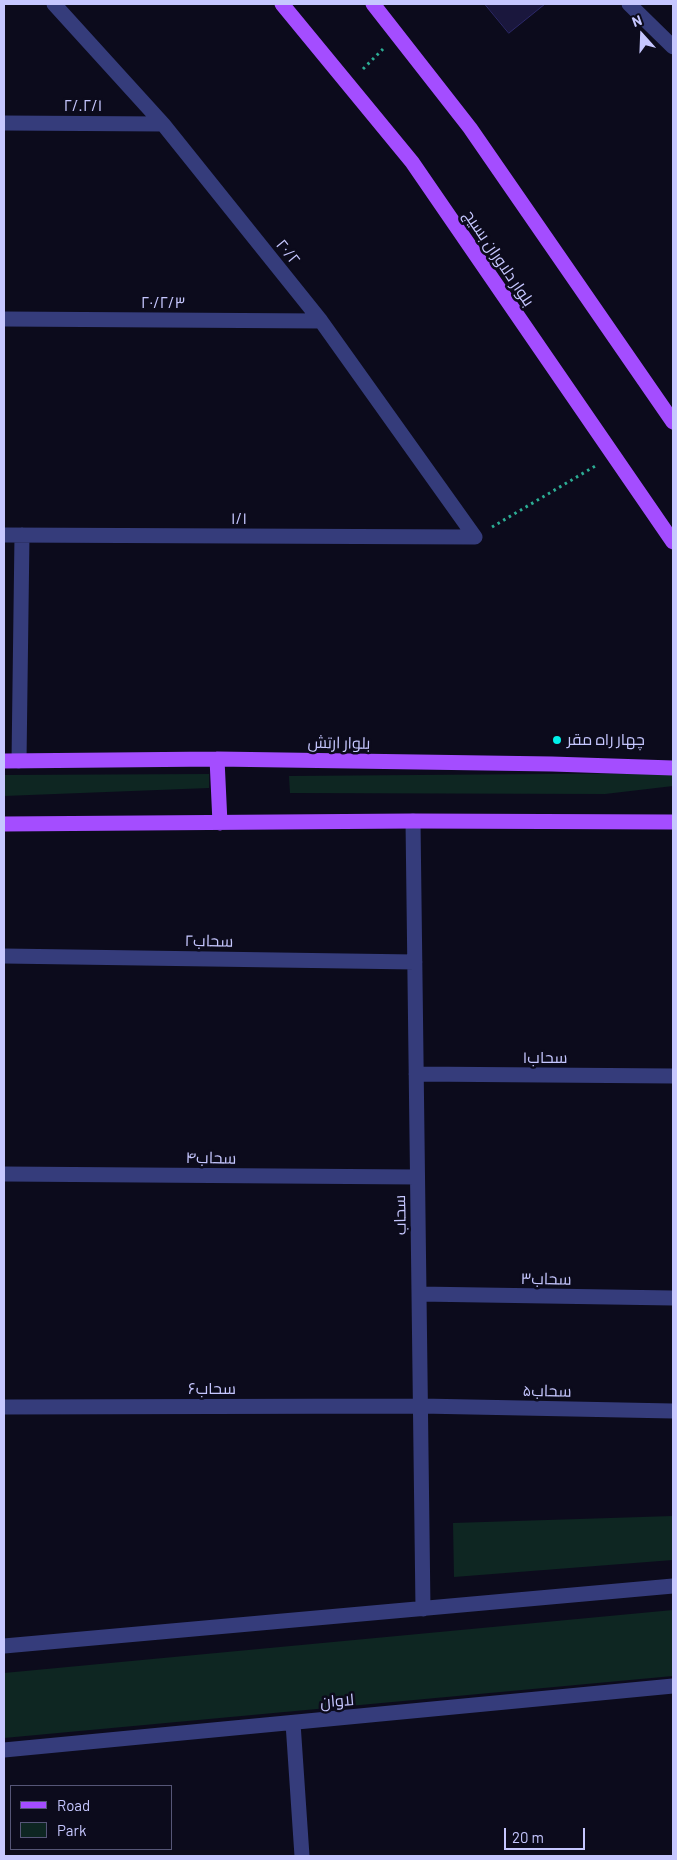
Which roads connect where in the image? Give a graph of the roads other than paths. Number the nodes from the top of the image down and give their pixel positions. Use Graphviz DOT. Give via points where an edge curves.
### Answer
graph roads {
  1 [pos="54,4"];
  2 [pos="282,4"];
  3 [pos="372,4"];
  4 [pos="629,4"];
  5 [pos="673,47"];
  6 [pos="4,123"];
  7 [pos="163,124"];
  8 [pos="4,319"];
  9 [pos="321,321"];
  10 [pos="673,422"];
  11 [pos="667,529"];
  12 [pos="4,535"];
  13 [pos="22,535"];
  14 [pos="475,538"];
  15 [pos="673,542"];
  16 [pos="673,754"];
  17 [pos="217,758"];
  18 [pos="11,761"];
  19 [pos="658,768"];
  20 [pos="673,768"];
  21 [pos="413,821"];
  22 [pos="673,822"];
  23 [pos="220,823"];
  24 [pos="4,824"];
  25 [pos="4,956"];
  26 [pos="415,962"];
  27 [pos="416,1074"];
  28 [pos="673,1076"];
  29 [pos="4,1174"];
  30 [pos="417,1177"];
  31 [pos="419,1294"];
  32 [pos="673,1298"];
  33 [pos="420,1406"];
  34 [pos="4,1407"];
  35 [pos="673,1410"];
  36 [pos="673,1586"];
  37 [pos="423,1609"];
  38 [pos="4,1646"];
  39 [pos="673,1686"];
  40 [pos="293,1723"];
  41 [pos="4,1750"];
  42 [pos="302,1856"];
  1 -- 7 [label="street, ۲۰/۲"];
  2 -- 11 [label="main road, بلوار دلاوران بسیج" via="412,162"];
  3 -- 10 [label="main road" via="470,128"];
  4 -- 5 [label="street"];
  6 -- 7 [label="street, ۲/.۲/۱"];
  7 -- 9 [label="street, ۲۰/۲"];
  8 -- 9 [label="street, ۲۰/۲/۳"];
  9 -- 14 [label="street, ۲۰/۲"];
  11 -- 15 [label="main road, بلوار دلاوران بسیج"];
  12 -- 13 [label="street, ۱/۱"];
  13 -- 14 [label="street, ۱/۱"];
  13 -- 18 [label="street"];
  16 -- 19 [label="main road"];
  17 -- 18 [label="main road, بلوار ارتش"];
  17 -- 19 [label="main road, بلوار ارتش"];
  17 -- 23 [label="main road"];
  19 -- 20 [label="main road, بلوار ارتش"];
  21 -- 22 [label="main road"];
  21 -- 23 [label="main road"];
  21 -- 26 [label="street, سحاب"];
  23 -- 24 [label="main road"];
  25 -- 26 [label="street, ۲سحاب"];
  26 -- 27 [label="street, سحاب"];
  27 -- 28 [label="street, ۱سحاب"];
  27 -- 30 [label="street, سحاب"];
  29 -- 30 [label="street, ۴سحاب"];
  30 -- 31 [label="street, سحاب"];
  31 -- 32 [label="street, ۳سحاب"];
  31 -- 33 [label="street, سحاب"];
  33 -- 34 [label="street, ۶سحاب"];
  33 -- 35 [label="street, ۵سحاب"];
  33 -- 37 [label="street, سحاب"];
  36 -- 37 [label="street"];
  37 -- 38 [label="street"];
  39 -- 40 [label="street, لاوان"];
  40 -- 41 [label="street, لاوان"];
  40 -- 42 [label="street"];
}
